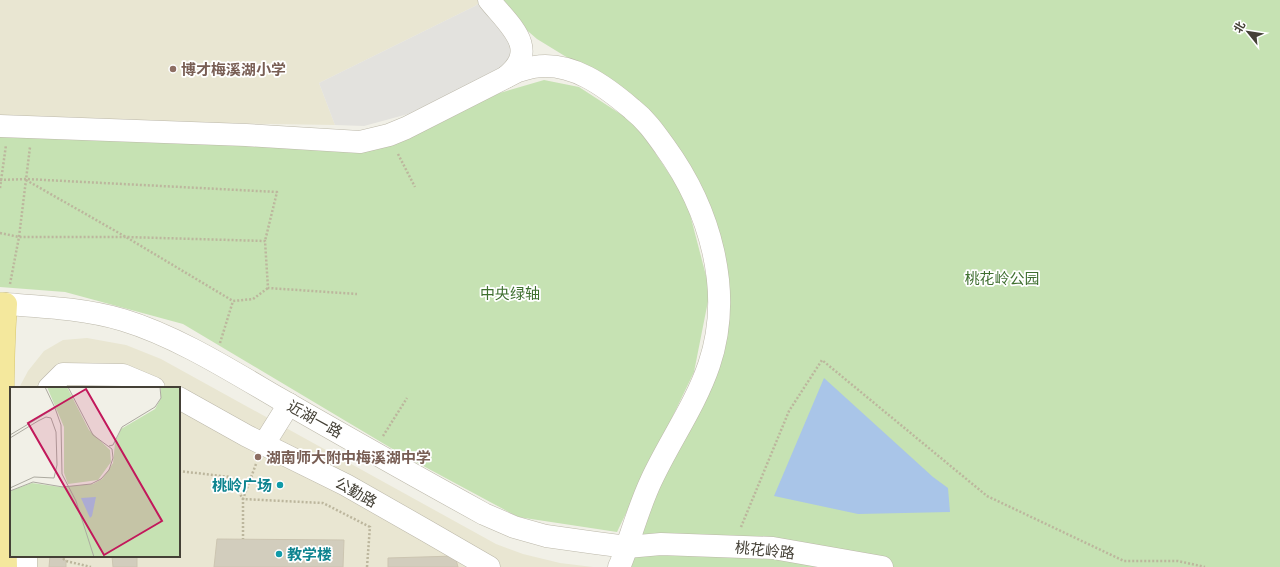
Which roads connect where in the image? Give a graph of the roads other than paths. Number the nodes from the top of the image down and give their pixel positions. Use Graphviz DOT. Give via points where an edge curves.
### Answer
graph roads {
  1 [pos="489,0"];
  2 [pos="506,78"];
  3 [pos="4,126"];
  4 [pos="3,314"];
  5 [pos="50,387"];
  6 [pos="152,387"];
  7 [pos="180,399"];
  8 [pos="287,408"];
  9 [pos="264,444"];
  10 [pos="629,553"];
  11 [pos="6,567"];
  12 [pos="489,567"];
  13 [pos="882,567"];
  1 -- 2 [label="street" via="522,45 521,59"];
  2 -- 3 [label="street" via="406,128 360,142"];
  2 -- 10 [label="street" via="518,71 534,67 572,70 616,95 639,114 654,131 684,176 698,203 708,231 716,266 719,301 717,332 709,365 694,401 643,499"];
  4 -- 8 [label="street, 近湖一路" via="53,317 119,328 183,355"];
  4 -- 8 [label="street, 近湖一路" via="54,308 90,312 123,320 178,342 215,362"];
  4 -- 11 [label="main road"];
  5 -- 6 [label="street" via="62,374 123,375"];
  7 -- 9 [label="street, 公勤路"];
  8 -- 9 [label="street"];
  8 -- 10 [label="street, 近湖一路" via="373,451 484,514 514,527"];
  8 -- 10 [label="street, 近湖一路" via="482,521 530,540 572,549"];
  9 -- 12 [label="street, 公勤路" via="346,485"];
  10 -- 13 [label="street, 桃花岭路" via="661,544 773,548"];
}
